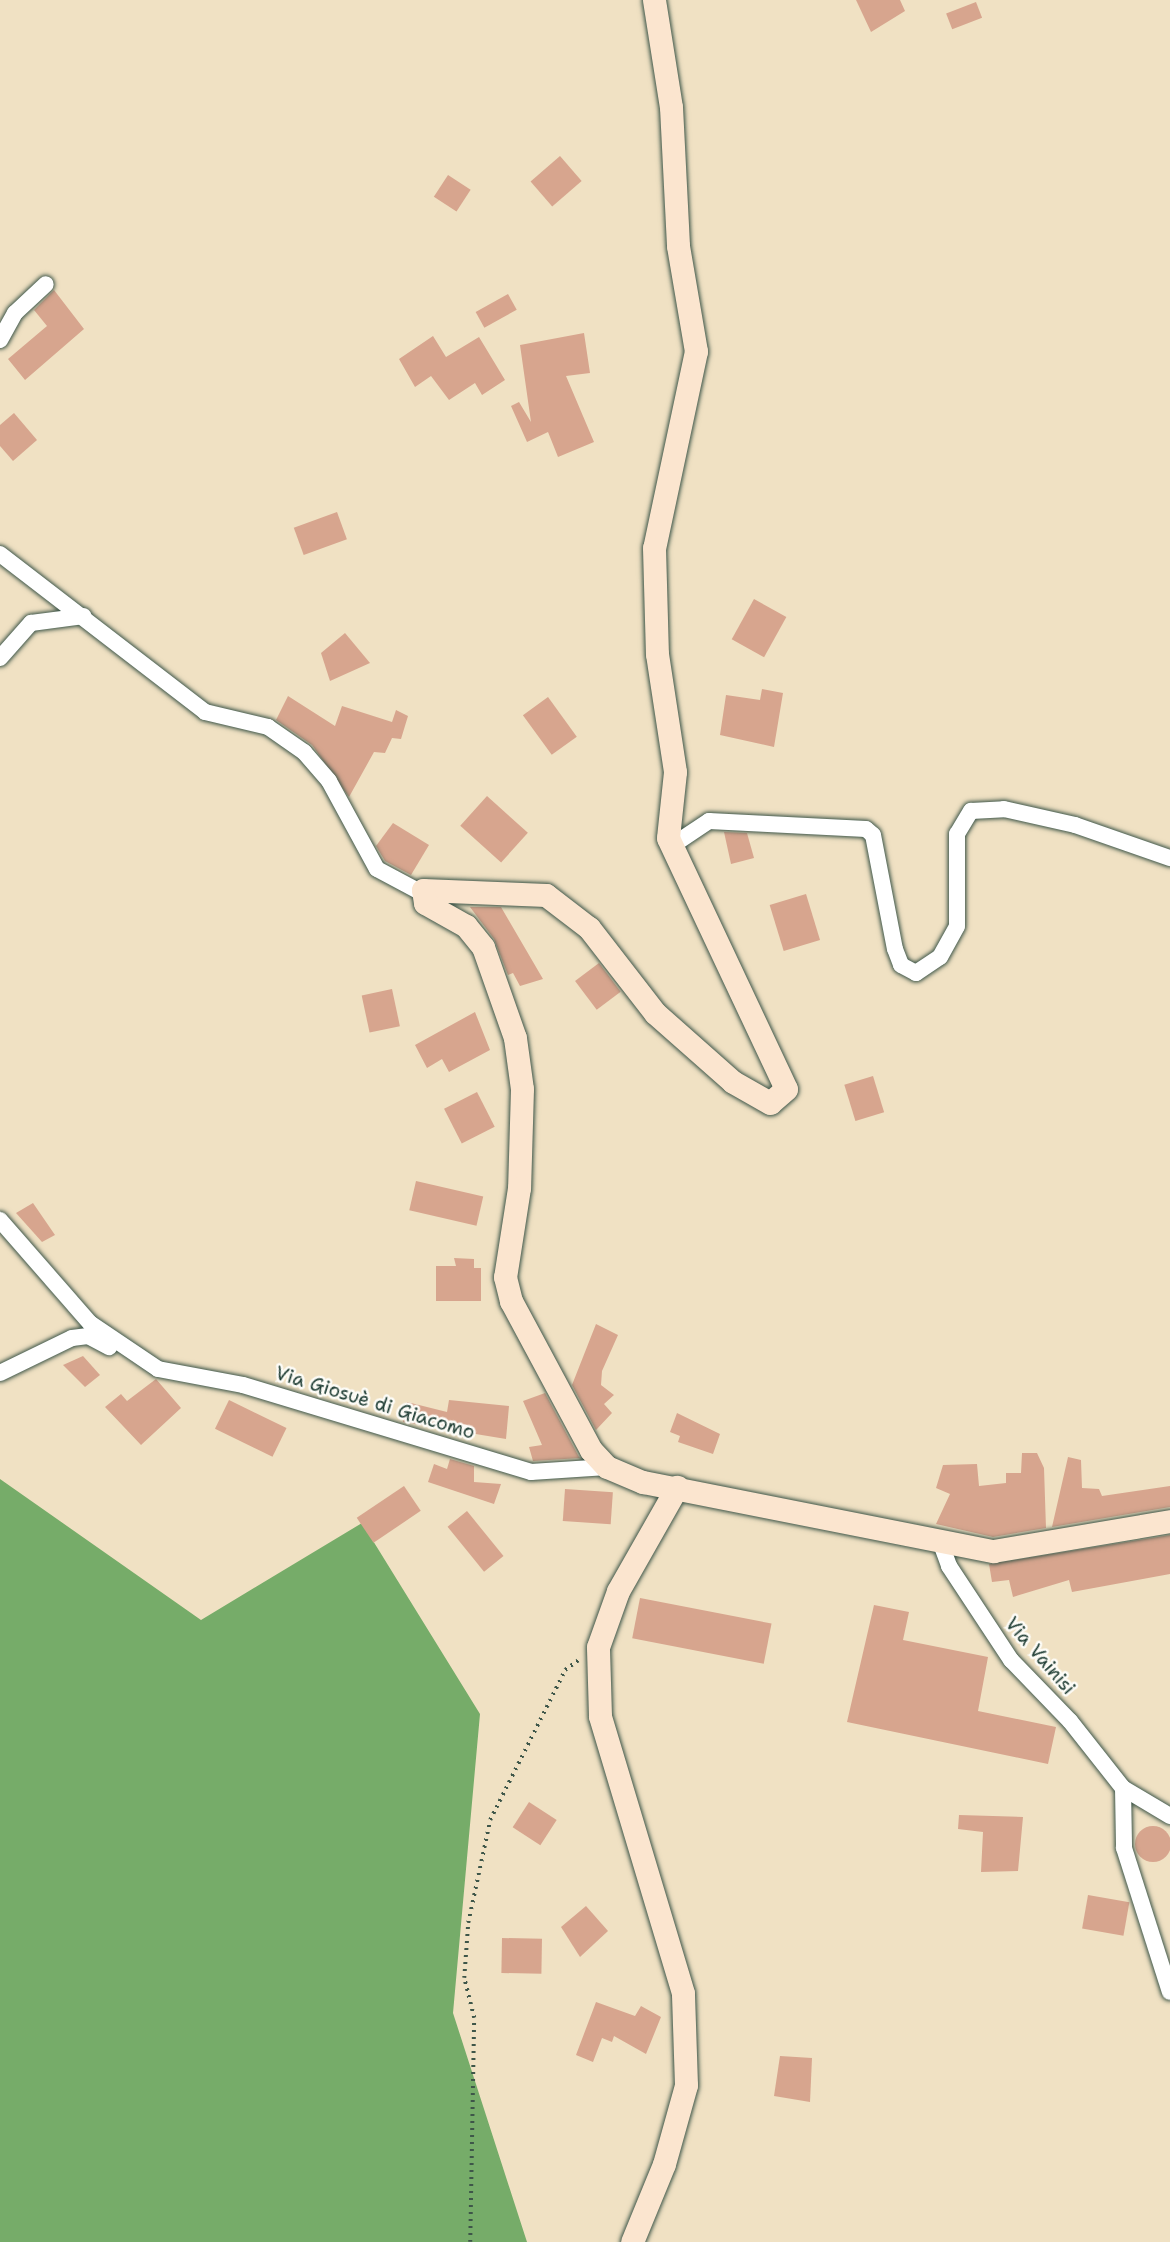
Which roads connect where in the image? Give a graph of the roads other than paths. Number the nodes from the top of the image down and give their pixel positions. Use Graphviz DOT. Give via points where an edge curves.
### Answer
graph roads {
  1 [pos="654,0"];
  2 [pos="46,284"];
  3 [pos="0,340"];
  4 [pos="0,554"];
  5 [pos="84,616"];
  6 [pos="0,658"];
  7 [pos="670,846"];
  8 [pos="1170,858"];
  9 [pos="422,893"];
  10 [pos="0,1220"];
  11 [pos="134,1356"];
  12 [pos="0,1373"];
  13 [pos="607,1467"];
  14 [pos="677,1487"];
  15 [pos="1170,1521"];
  16 [pos="940,1541"];
  17 [pos="1123,1788"];
  18 [pos="1170,1816"];
  19 [pos="1170,1992"];
  20 [pos="632,2242"];
  1 -- 7 [label="street" via="671,107 678,246 696,351 654,548 657,653 674,772"];
  2 -- 3 [label="street" via="15,313"];
  4 -- 5 [label="street"];
  5 -- 6 [label="street" via="31,623"];
  5 -- 9 [label="street" via="205,712 268,727 304,752 329,781 377,869"];
  7 -- 8 [label="street" via="709,821 866,829 873,835 895,948 901,965 916,972 940,957 957,926 957,835 971,811 1004,809 1075,825"];
  7 -- 9 [label="street" via="782,1069 786,1089 778,1101 750,1094 680,1038 589,928 546,895 440,887"];
  9 -- 13 [label="street" via="425,903 475,935 501,988 522,1089 519,1188 505,1277 576,1429"];
  10 -- 11 [label="street, Via Giosuè di Giacomo" via="90,1323"];
  11 -- 12 [label="street, Via Giosuè di Giacomo" via="88,1336"];
  11 -- 13 [label="street, Via Giosuè di Giacomo" via="158,1369 243,1385 531,1472"];
  13 -- 14 [label="street"];
  14 -- 16 [label="street"];
  14 -- 20 [label="street" via="618,1591 598,1647 600,1716 683,1993 685,2085 664,2164"];
  15 -- 16 [label="street" via="993,1551"];
  16 -- 17 [label="street, Via Vainisi" via="949,1566 1004,1652"];
  17 -- 18 [label="street, Via Vainisi"];
  17 -- 19 [label="street" via="1124,1848"];
}
